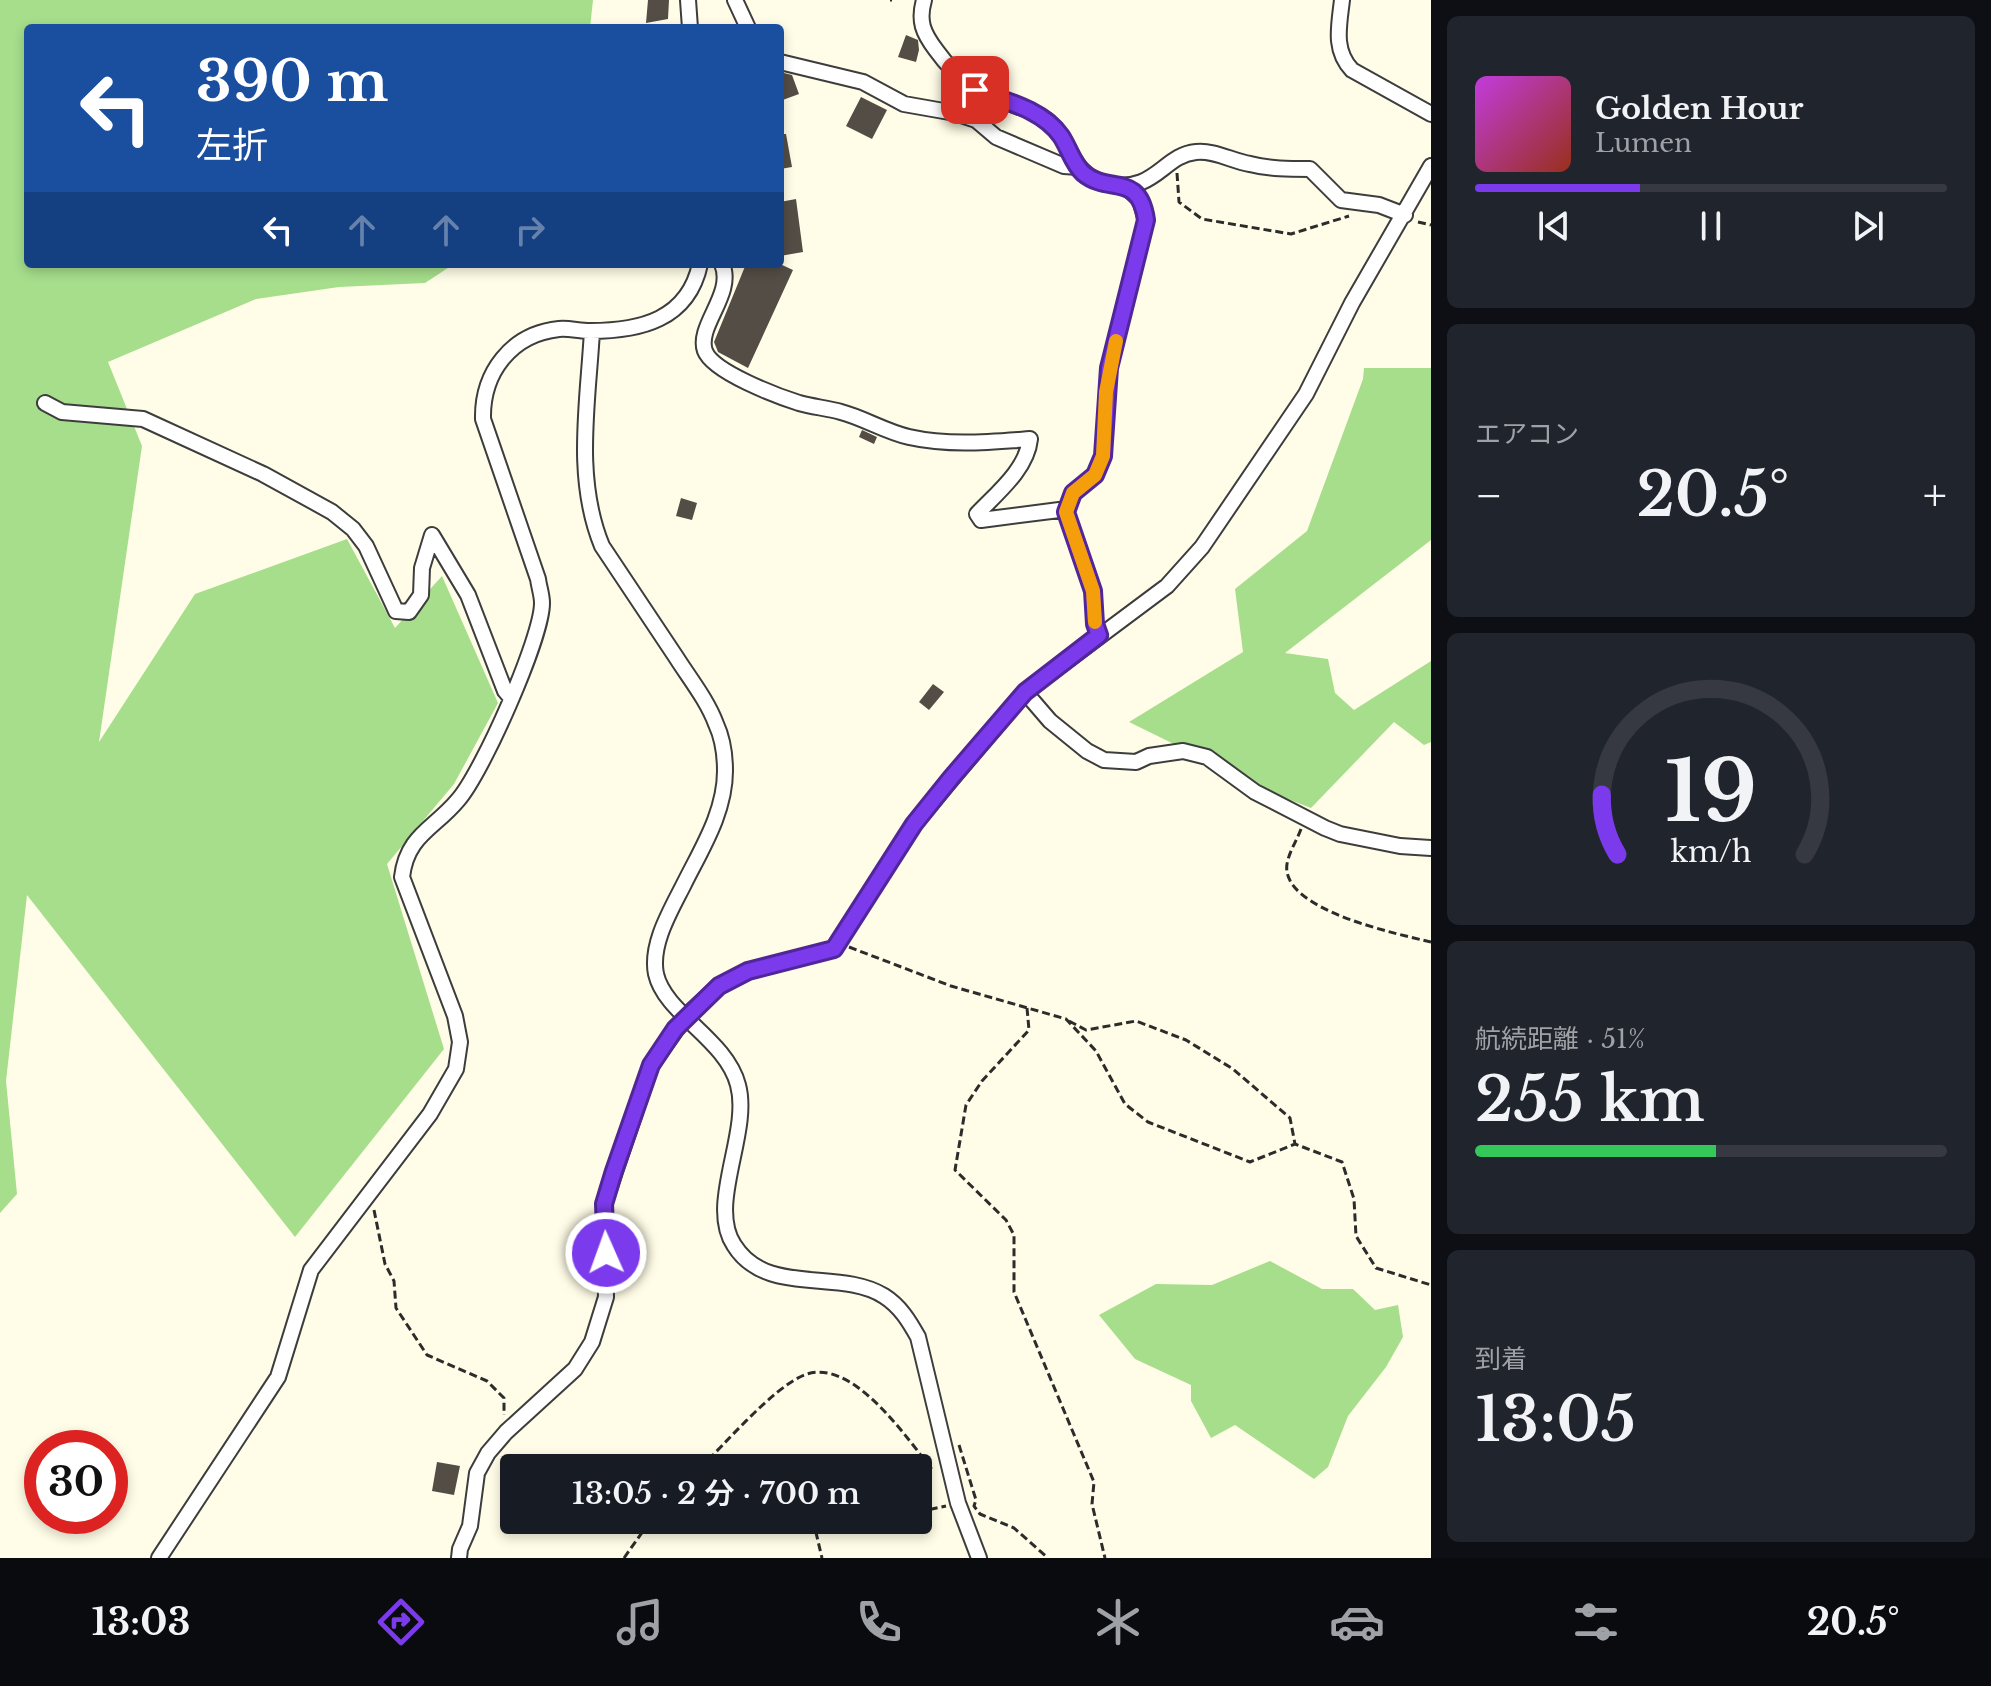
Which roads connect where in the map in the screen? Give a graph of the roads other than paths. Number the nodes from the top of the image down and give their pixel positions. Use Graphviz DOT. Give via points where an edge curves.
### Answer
graph roads {
  1 [pos="688,0"];
  2 [pos="735,0"];
  3 [pos="924,0"];
  4 [pos="1342,0"];
  5 [pos="690,24"];
  6 [pos="746,24"];
  7 [pos="784,63"];
  8 [pos="1431,114"];
  9 [pos="1431,166"];
  10 [pos="1078,167"];
  11 [pos="1125,186"];
  12 [pos="1405,215"];
  13 [pos="698,268"];
  14 [pos="724,268"];
  15 [pos="592,331"];
  16 [pos="45,403"];
  17 [pos="1067,509"];
  18 [pos="1099,635"];
  19 [pos="1025,692"];
  20 [pos="511,698"];
  21 [pos="1431,848"];
  22 [pos="686,1016"];
  23 [pos="159,1558"];
  24 [pos="459,1558"];
  25 [pos="979,1558"];
  1 -- 5 [label="street"];
  2 -- 6 [label="street"];
  3 -- 10 [label="street" via="923,33 947,66 975,90 1043,117 1062,137"];
  4 -- 8 [label="street" via="1338,47 1343,60"];
  7 -- 10 [label="street" via="863,82 904,104 976,120 996,137"];
  9 -- 12 [label="street"];
  10 -- 11 [label="street" via="1096,180"];
  11 -- 12 [label="street" via="1151,179 1183,156 1208,152 1271,168 1310,169 1335,197"];
  11 -- 17 [label="street" via="1140,200 1146,220 1109,368 1103,456 1095,475 1073,493"];
  12 -- 18 [label="street" via="1306,394 1202,547 1167,586"];
  13 -- 15 [label="street" via="687,296 659,321"];
  14 -- 17 [label="street" via="722,295 703,342 714,362 744,381 800,403 909,437 966,443 1030,439 1010,481 977,514 981,520"];
  15 -- 20 [label="street" via="559,329 512,348 489,377 483,398 489,441 542,603"];
  15 -- 22 [label="street" via="584,461 593,523 602,546 702,697 723,746 725,772 717,819 655,952 657,976"];
  16 -- 20 [label="street" via="62,412 143,419 332,512 366,546 396,611 409,612 421,595 432,535 468,595"];
  17 -- 18 [label="street" via="1093,591"];
  18 -- 19 [label="street"];
  19 -- 21 [label="street" via="1050,721 1104,760 1136,762 1183,751 1207,757 1255,792 1340,834"];
  19 -- 22 [label="street" via="914,824 834,949 748,971 719,986"];
  20 -- 23 [label="street" via="459,800 415,840 404,863 402,877 455,1016 460,1042 456,1069 430,1114 311,1270 285,1360 269,1392"];
  22 -- 24 [label="street" via="651,1065 604,1204 606,1297 592,1342 559,1387 488,1453 477,1473 470,1526"];
  22 -- 25 [label="street" via="720,1050 738,1085 740,1123 726,1198 733,1245 773,1275 863,1286 905,1314 918,1337 958,1503"];
}
